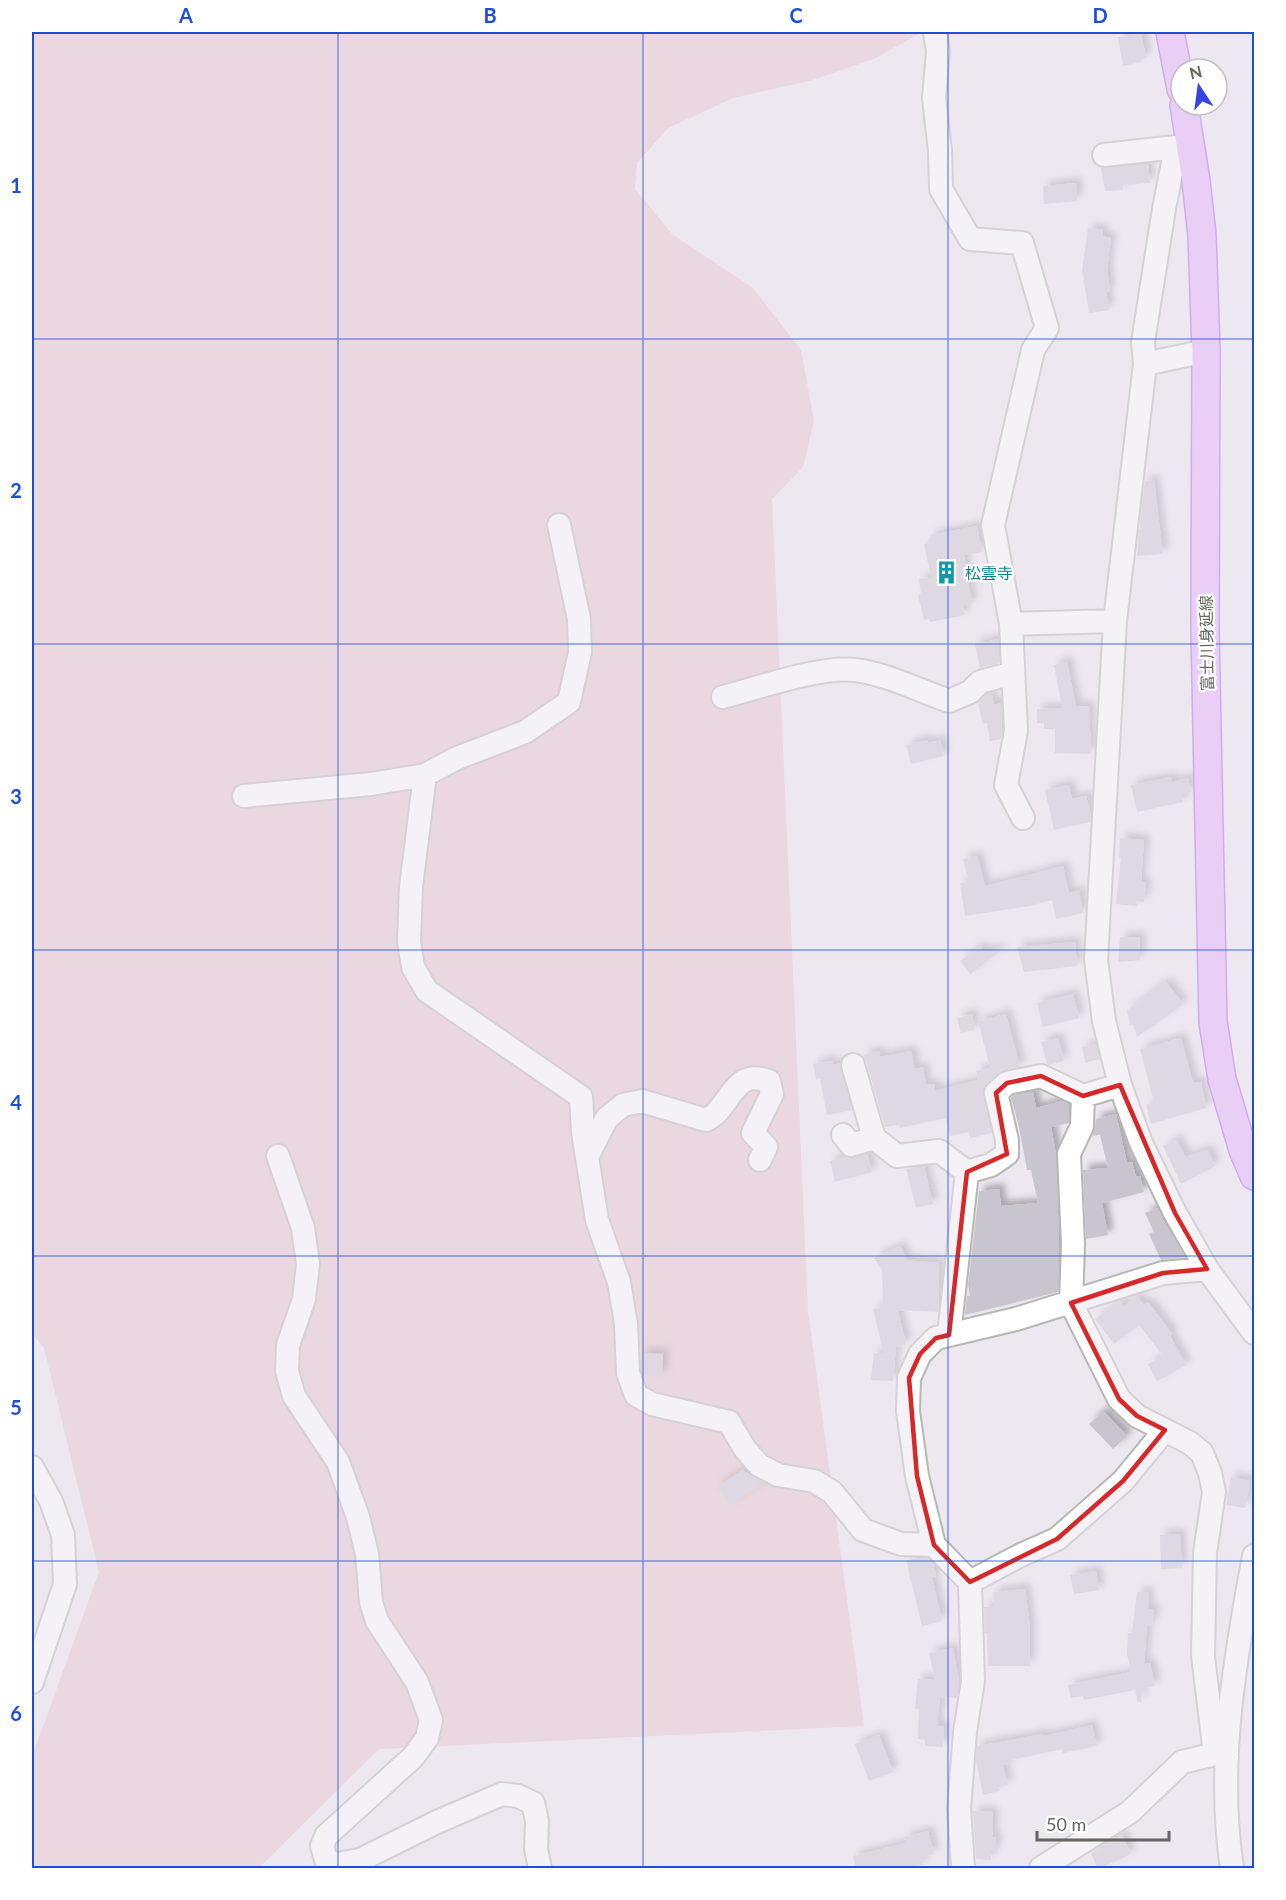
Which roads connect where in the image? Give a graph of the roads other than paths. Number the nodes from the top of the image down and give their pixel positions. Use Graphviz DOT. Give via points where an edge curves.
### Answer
graph roads {
  1 [pos="935,32"];
  2 [pos="1170,32"];
  3 [pos="1175,57"];
  4 [pos="1186,117"];
  5 [pos="1104,155"];
  6 [pos="1206,351"];
  7 [pos="1145,364"];
  8 [pos="559,525"];
  9 [pos="1115,621"];
  10 [pos="1011,624"];
  11 [pos="1013,673"];
  12 [pos="723,697"];
  13 [pos="425,775"];
  14 [pos="244,795"];
  15 [pos="1023,818"];
  16 [pos="853,1065"];
  17 [pos="1120,1085"];
  18 [pos="1083,1096"];
  19 [pos="843,1135"];
  20 [pos="874,1138"];
  21 [pos="278,1156"];
  22 [pos="587,1157"];
  23 [pos="760,1160"];
  24 [pos="967,1172"];
  25 [pos="1254,1176"];
  26 [pos="1207,1269"];
  27 [pos="1071,1303"];
  28 [pos="1254,1333"];
  29 [pos="949,1335"];
  30 [pos="1165,1430"];
  31 [pos="32,1467"];
  32 [pos="934,1545"];
  33 [pos="1254,1556"];
  34 [pos="970,1582"];
  35 [pos="32,1682"];
  36 [pos="1221,1756"];
  37 [pos="540,1869"];
  38 [pos="963,1869"];
  39 [pos="1041,1869"];
  40 [pos="1232,1869"];
  1 -- 10 [label="street" via="938,51 934,98 941,189 969,239 1022,243 1047,328 1033,350 993,525"];
  2 -- 3 [label="main road"];
  4 -- 6 [label="main road, 富士川身延線" via="1202,235"];
  5 -- 7 [label="street" via="1176,147 1143,342"];
  6 -- 7 [label="street"];
  6 -- 25 [label="main road, 富士川身延線" via="1205,630 1213,1022 1222,1079"];
  7 -- 9 [label="street"];
  8 -- 13 [label="street" via="579,619 580,652 569,702 525,732"];
  9 -- 10 [label="street"];
  9 -- 17 [label="street" via="1096,960 1104,1021"];
  10 -- 11 [label="street"];
  11 -- 12 [label="street" via="980,682 970,692 949,700 853,670 816,673"];
  11 -- 15 [label="street" via="1016,731 1006,785"];
  13 -- 14 [label="street" via="371,784"];
  13 -- 22 [label="street" via="411,887 409,942 413,967 427,991 581,1096"];
  16 -- 20 [label="street"];
  17 -- 18 [label="street"];
  17 -- 26 [label="street" via="1141,1143"];
  18 -- 24 [label="street" via="1041,1076 1008,1083 996,1093 1007,1154"];
  18 -- 27 [label="street" via="1082,1126 1069,1154"];
  19 -- 20 [label="street" via="851,1145"];
  20 -- 24 [label="street" via="897,1156 939,1151"];
  21 -- 37 [label="street" via="303,1228 308,1264 304,1299 288,1345 287,1371 294,1396 338,1462 358,1517 377,1621 417,1682 431,1720 427,1738 413,1757 326,1836 322,1846 326,1860 336,1864 360,1860 502,1794 533,1803"];
  22 -- 23 [label="street" via="607,1118 623,1105 642,1101 706,1120 737,1085 760,1078 770,1081 772,1094 753,1133 766,1147"];
  22 -- 32 [label="street" via="597,1220 619,1282 628,1373 636,1395 652,1404 729,1422 759,1465 778,1475 814,1481 832,1492 863,1530 900,1544"];
  24 -- 29 [label="street"];
  26 -- 27 [label="street" via="1163,1273"];
  26 -- 28 [label="street"];
  27 -- 29 [label="street"];
  27 -- 30 [label="street" via="1119,1399 1137,1416"];
  29 -- 32 [label="street" via="936,1338 920,1354 909,1378 908,1411 916,1476"];
  30 -- 34 [label="street" via="1123,1481 1057,1539"];
  30 -- 36 [label="street" via="1202,1453 1214,1492 1205,1553 1203,1656"];
  31 -- 35 [label="street" via="51,1501 63,1535 65,1584"];
  32 -- 34 [label="street"];
  33 -- 36 [label="street"];
  34 -- 38 [label="street" via="973,1681 959,1808"];
  36 -- 39 [label="street" via="1182,1762 1130,1812"];
  36 -- 40 [label="street"];
}
